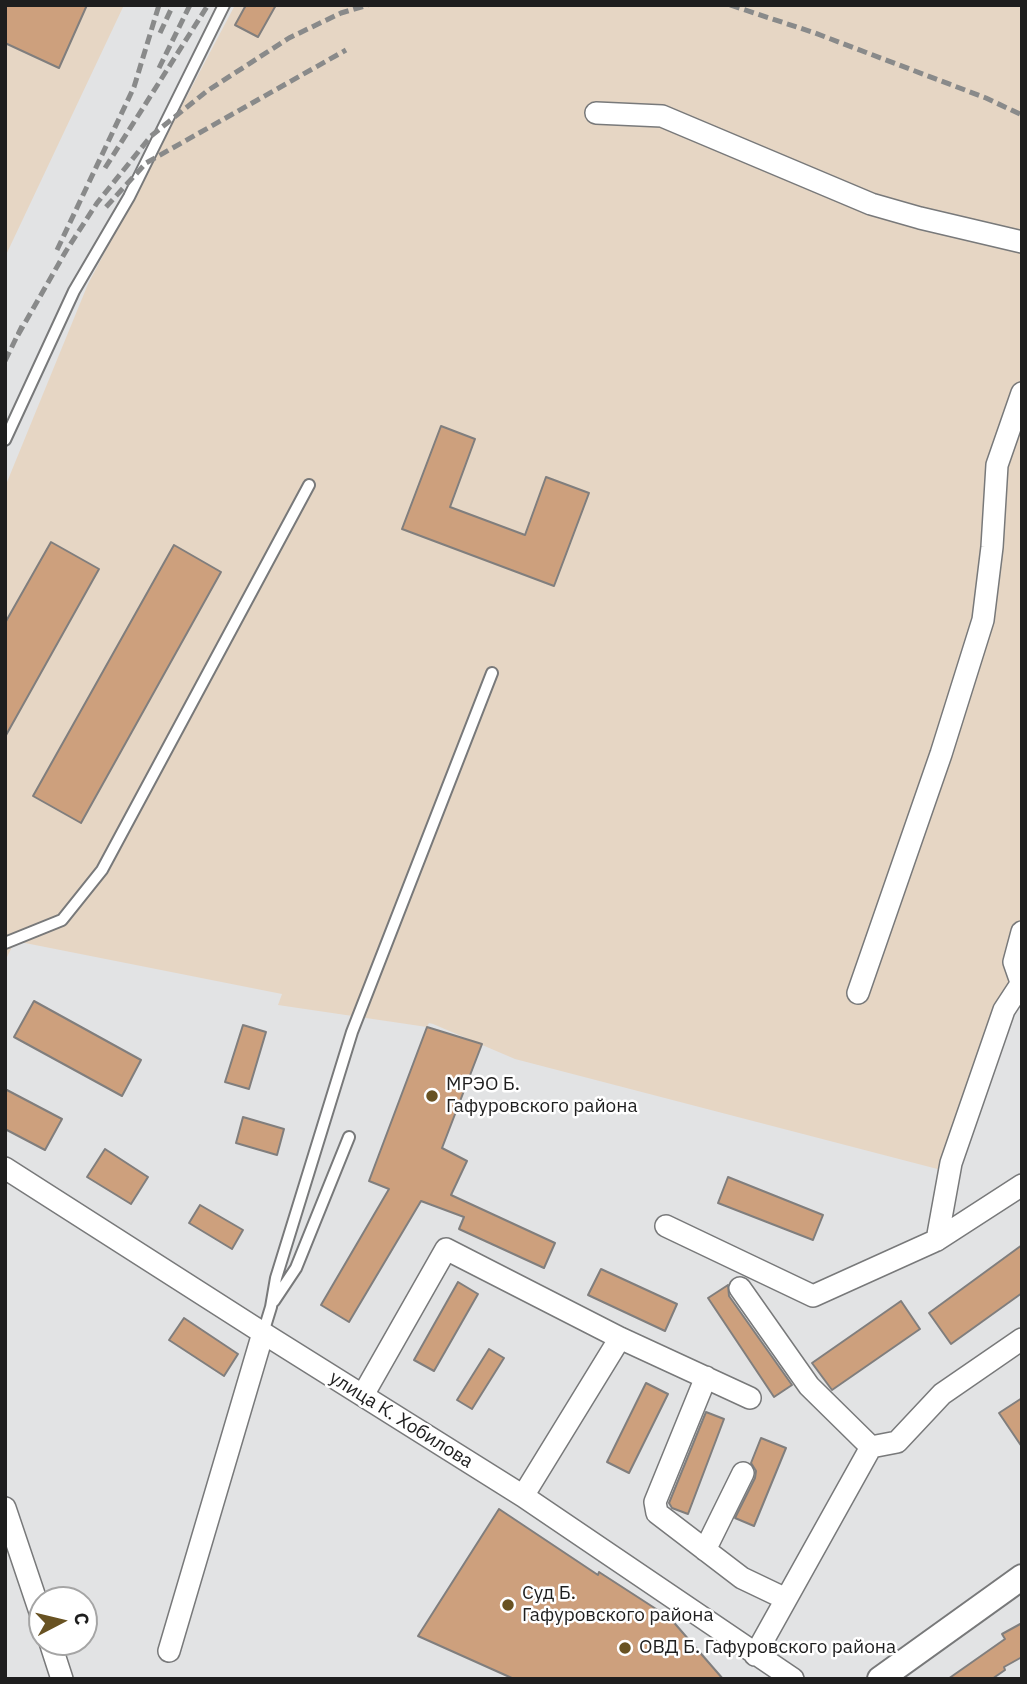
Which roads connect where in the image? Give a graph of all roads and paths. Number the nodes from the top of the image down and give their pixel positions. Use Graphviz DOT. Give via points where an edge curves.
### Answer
graph roads {
  1 [pos="224,5"];
  2 [pos="596,113"];
  3 [pos="1022,242"];
  4 [pos="1022,393"];
  5 [pos="5,440"];
  6 [pos="309,485"];
  7 [pos="492,673"];
  8 [pos="1022,932"];
  9 [pos="5,943"];
  10 [pos="1021,984"];
  11 [pos="858,993"];
  12 [pos="349,1137"];
  13 [pos="5,1168"];
  14 [pos="1022,1185"];
  15 [pos="666,1226"];
  16 [pos="937,1240"];
  17 [pos="740,1288"];
  18 [pos="271,1307"];
  19 [pos="262,1334"];
  20 [pos="620,1338"];
  21 [pos="1022,1339"];
  22 [pos="706,1377"];
  23 [pos="363,1395"];
  24 [pos="750,1398"];
  25 [pos="871,1447"];
  26 [pos="743,1473"];
  27 [pos="523,1496"];
  28 [pos="5,1508"];
  29 [pos="705,1550"];
  30 [pos="1022,1577"];
  31 [pos="31,1586"];
  32 [pos="786,1599"];
  33 [pos="169,1651"];
  34 [pos="755,1655"];
  35 [pos="55,1656"];
  36 [pos="62,1679"];
  37 [pos="793,1679"];
  38 [pos="880,1679"];
  1 -- 5 [label="lane" via="129,197 74,291"];
  2 -- 3 [label="street" via="662,116 871,204"];
  4 -- 11 [label="street" via="997,465 983,620"];
  6 -- 9 [label="lane" via="102,870 62,920"];
  7 -- 18 [label="lane" via="352,1032"];
  8 -- 10 [label="street" via="1014,962"];
  10 -- 16 [label="street" via="1004,1010 951,1163"];
  12 -- 18 [label="lane" via="296,1268"];
  13 -- 19 [label="street, улица К. Хобилова"];
  14 -- 16 [label="street"];
  15 -- 16 [label="street" via="813,1296"];
  17 -- 25 [label="street" via="809,1386"];
  18 -- 19 [label="lane"];
  19 -- 23 [label="street, улица К. Хобилова"];
  19 -- 33 [label="street"];
  20 -- 22 [label="street"];
  20 -- 23 [label="street" via="446,1249"];
  20 -- 27 [label="street"];
  21 -- 25 [label="street" via="942,1394 897,1442"];
  22 -- 24 [label="street"];
  22 -- 29 [label="street" via="654,1502 664,1520"];
  23 -- 27 [label="street, улица К. Хобилова"];
  25 -- 32 [label="street"];
  26 -- 29 [label="street"];
  27 -- 34 [label="street, улица К. Хобилова"];
  28 -- 31 [label="street"];
  29 -- 32 [label="street" via="742,1578"];
  30 -- 38 [label="street"];
  32 -- 34 [label="street"];
  34 -- 37 [label="street, улица К. Хобилова"];
  35 -- 36 [label="street"];
}
